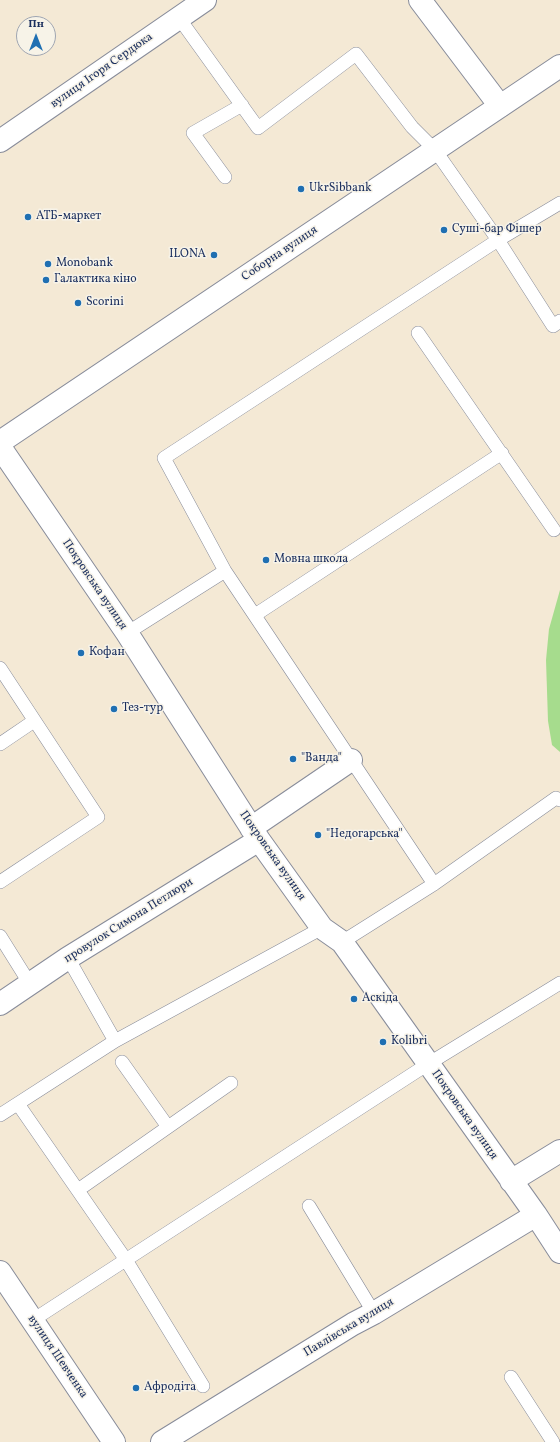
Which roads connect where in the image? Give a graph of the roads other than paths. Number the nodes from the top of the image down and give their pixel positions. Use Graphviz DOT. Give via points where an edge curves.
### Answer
graph roads {
  1 [pos="205,0"];
  2 [pos="420,0"];
  3 [pos="179,18"];
  4 [pos="560,66"];
  5 [pos="242,105"];
  6 [pos="500,106"];
  7 [pos="0,141"];
  8 [pos="435,150"];
  9 [pos="225,177"];
  10 [pos="560,203"];
  11 [pos="498,240"];
  12 [pos="560,321"];
  13 [pos="418,333"];
  14 [pos="0,442"];
  15 [pos="0,447"];
  16 [pos="502,453"];
  17 [pos="554,530"];
  18 [pos="225,571"];
  19 [pos="254,615"];
  20 [pos="127,633"];
  21 [pos="0,668"];
  22 [pos="34,721"];
  23 [pos="0,744"];
  24 [pos="351,760"];
  25 [pos="560,800"];
  26 [pos="256,834"];
  27 [pos="0,882"];
  28 [pos="434,884"];
  29 [pos="322,928"];
  30 [pos="0,936"];
  31 [pos="342,942"];
  32 [pos="68,958"];
  33 [pos="560,983"];
  34 [pos="30,984"];
  35 [pos="0,1004"];
  36 [pos="115,1041"];
  37 [pos="122,1062"];
  38 [pos="428,1064"];
  39 [pos="231,1083"];
  40 [pos="18,1104"];
  41 [pos="0,1115"];
  42 [pos="168,1127"];
  43 [pos="560,1151"];
  44 [pos="511,1181"];
  45 [pos="78,1190"];
  46 [pos="309,1206"];
  47 [pos="536,1215"];
  48 [pos="560,1252"];
  49 [pos="126,1260"];
  50 [pos="0,1272"];
  51 [pos="374,1313"];
  52 [pos="32,1320"];
  53 [pos="511,1377"];
  54 [pos="203,1386"];
  55 [pos="114,1442"];
  56 [pos="162,1442"];
  57 [pos="553,1442"];
  1 -- 3 [label="street, вулиця Ігоря Сердюка"];
  2 -- 6 [label="street"];
  3 -- 5 [label="lane"];
  3 -- 7 [label="street, вулиця Ігоря Сердюка"];
  4 -- 6 [label="street, Соборна вулиця"];
  5 -- 8 [label="lane" via="258,128 356,54 412,127"];
  5 -- 9 [label="lane" via="193,133"];
  6 -- 8 [label="street, Соборна вулиця"];
  8 -- 11 [label="lane"];
  8 -- 14 [label="street, Соборна вулиця"];
  10 -- 11 [label="lane"];
  11 -- 12 [label="lane" via="553,326"];
  11 -- 18 [label="lane" via="164,458"];
  13 -- 16 [label="lane"];
  15 -- 20 [label="street, Покровська вулиця"];
  16 -- 17 [label="lane"];
  16 -- 19 [label="lane"];
  18 -- 19 [label="lane"];
  18 -- 20 [label="lane"];
  19 -- 24 [label="lane"];
  20 -- 26 [label="street, Покровська вулиця"];
  21 -- 22 [label="lane"];
  22 -- 23 [label="lane"];
  22 -- 27 [label="lane" via="98,818"];
  24 -- 26 [label="street, провулок Симона Петлюри"];
  24 -- 28 [label="lane"];
  25 -- 28 [label="lane" via="556,798"];
  26 -- 29 [label="street, Покровська вулиця"];
  26 -- 32 [label="street, провулок Симона Петлюри"];
  28 -- 31 [label="lane"];
  29 -- 31 [label="street, Покровська вулиця"];
  29 -- 36 [label="lane"];
  30 -- 34 [label="lane"];
  31 -- 38 [label="street, Покровська вулиця"];
  32 -- 34 [label="street, провулок Симона Петлюри"];
  32 -- 36 [label="lane"];
  33 -- 38 [label="lane"];
  34 -- 35 [label="street, провулок Симона Петлюри"];
  36 -- 40 [label="lane"];
  37 -- 42 [label="lane"];
  38 -- 44 [label="street, Покровська вулиця"];
  38 -- 49 [label="lane"];
  39 -- 42 [label="lane"];
  40 -- 41 [label="lane"];
  40 -- 45 [label="lane"];
  42 -- 45 [label="lane"];
  43 -- 44 [label="street"];
  44 -- 47 [label="street, Покровська вулиця"];
  45 -- 49 [label="lane"];
  46 -- 51 [label="lane"];
  47 -- 48 [label="street, Покровська вулиця"];
  47 -- 51 [label="street, Павлівська вулиця"];
  49 -- 52 [label="lane"];
  49 -- 54 [label="lane"];
  50 -- 52 [label="street, вулиця Шевченка"];
  51 -- 56 [label="street, Павлівська вулиця"];
  52 -- 55 [label="street, вулиця Шевченка"];
  53 -- 57 [label="lane"];
}
